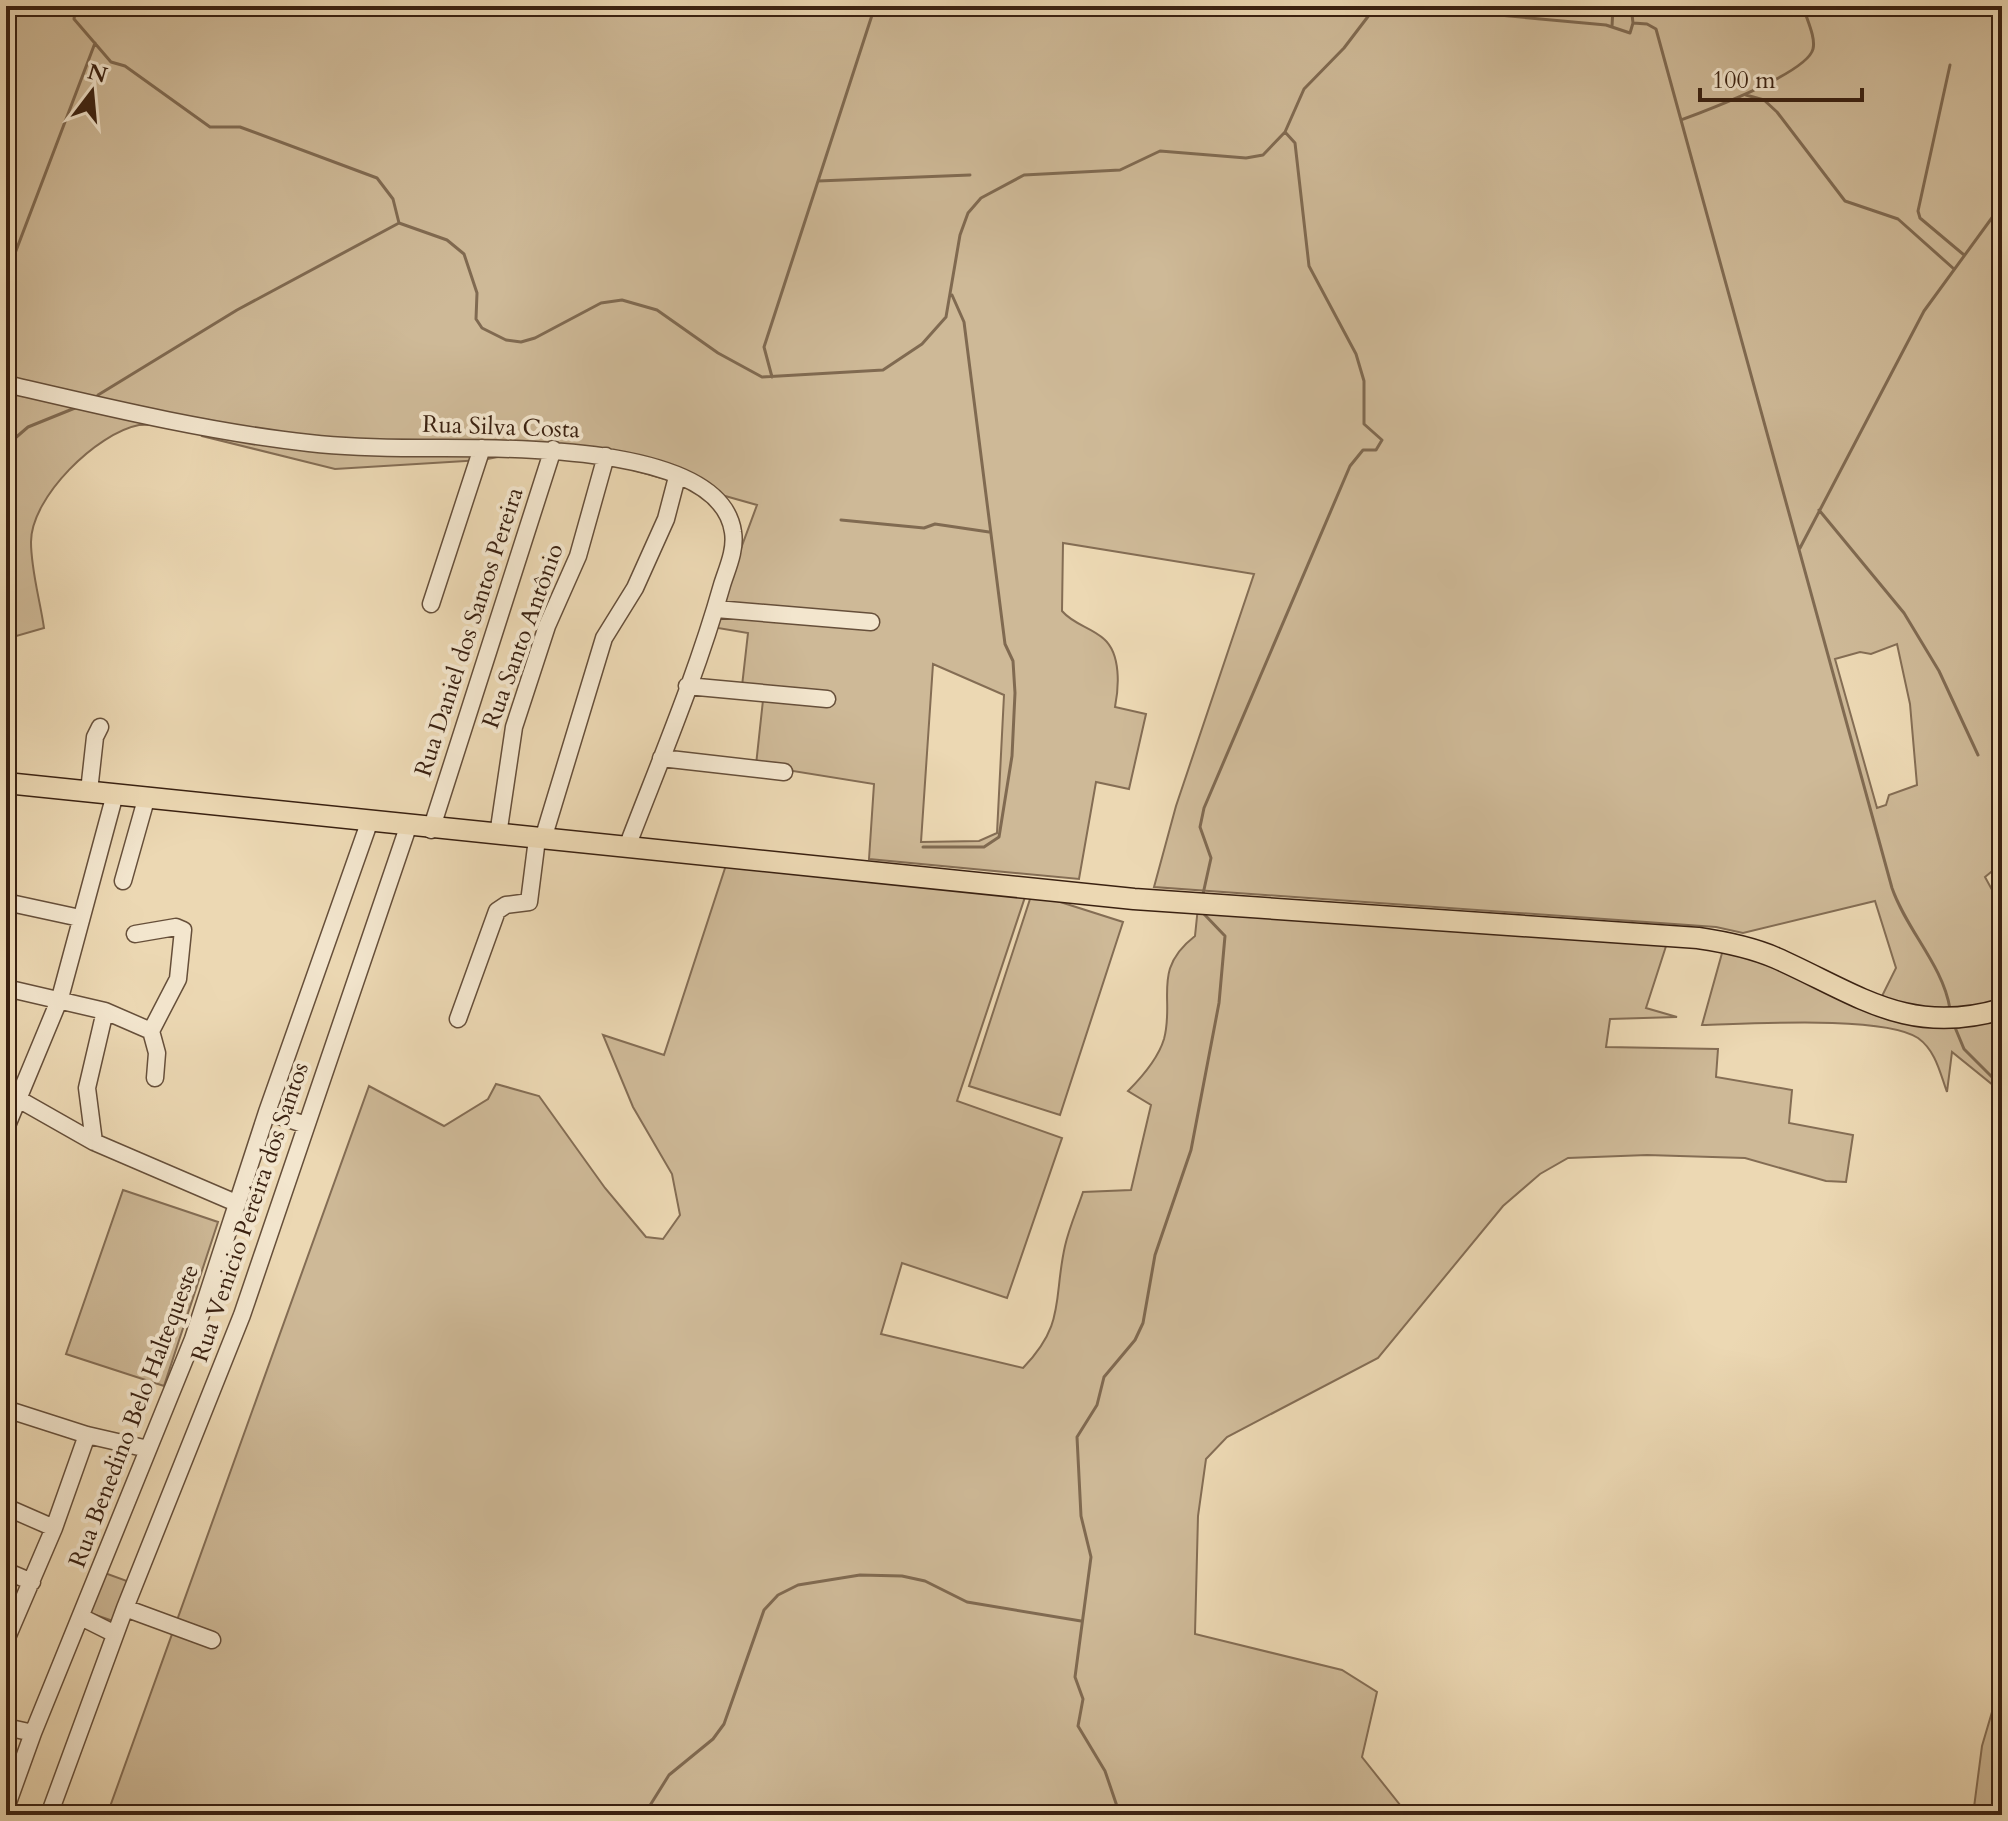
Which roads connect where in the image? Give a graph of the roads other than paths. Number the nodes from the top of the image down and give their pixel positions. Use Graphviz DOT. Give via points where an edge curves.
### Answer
graph roads {
  1 [pos="6,384"];
  2 [pos="482,448"];
  3 [pos="553,449"];
  4 [pos="606,456"];
  5 [pos="677,477"];
  6 [pos="431,604"];
  7 [pos="716,609"];
  8 [pos="871,622"];
  9 [pos="687,686"];
  10 [pos="827,699"];
  11 [pos="100,727"];
  12 [pos="661,758"];
  13 [pos="784,772"];
  14 [pos="6,783"];
  15 [pos="89,791"];
  16 [pos="115,794"];
  17 [pos="147,796"];
  18 [pos="369,823"];
  19 [pos="408,827"];
  20 [pos="431,830"];
  21 [pos="498,835"];
  22 [pos="540,839"];
  23 [pos="627,847"];
  24 [pos="123,881"];
  25 [pos="6,902"];
  26 [pos="80,918"];
  27 [pos="135,934"];
  28 [pos="6,988"];
  29 [pos="60,998"];
  30 [pos="2002,1009"];
  31 [pos="105,1011"];
  32 [pos="458,1019"];
  33 [pos="151,1031"];
  34 [pos="155,1078"];
  35 [pos="20,1100"];
  36 [pos="267,1112"];
  37 [pos="306,1125"];
  38 [pos="6,1128"];
  39 [pos="94,1142"];
  40 [pos="236,1203"];
  41 [pos="6,1409"];
  42 [pos="87,1435"];
  43 [pos="148,1449"];
  44 [pos="6,1507"];
  45 [pos="54,1528"];
  46 [pos="6,1571"];
  47 [pos="32,1582"];
  48 [pos="125,1608"];
  49 [pos="81,1617"];
  50 [pos="115,1634"];
  51 [pos="6,1640"];
  52 [pos="212,1640"];
  53 [pos="6,1727"];
  54 [pos="33,1733"];
  55 [pos="6,1808"];
  56 [pos="49,1815"];
  1 -- 2 [label="street, Rua Silva Costa" via="307,443"];
  2 -- 3 [label="street, Rua Silva Costa"];
  2 -- 6 [label="street"];
  3 -- 4 [label="street, Rua Silva Costa"];
  3 -- 20 [label="street, Rua Daniel dos Santos Pereira"];
  4 -- 5 [label="street, Rua Silva Costa"];
  4 -- 21 [label="street, Rua Santo Antônio" via="578,556 547,626 514,727"];
  5 -- 7 [label="street, Rua Silva Costa" via="719,502 733,531"];
  5 -- 22 [label="street" via="666,519 635,588 604,638"];
  7 -- 8 [label="street"];
  7 -- 9 [label="street, Rua Silva Costa"];
  9 -- 10 [label="street"];
  9 -- 12 [label="street, Rua Silva Costa"];
  11 -- 15 [label="street"];
  12 -- 13 [label="street"];
  12 -- 23 [label="street, Rua Silva Costa"];
  14 -- 15 [label="main road"];
  15 -- 16 [label="main road"];
  16 -- 17 [label="main road"];
  16 -- 26 [label="street"];
  17 -- 18 [label="main road"];
  17 -- 24 [label="street"];
  18 -- 19 [label="main road"];
  18 -- 36 [label="street, Rua Benedino Belo Haltequeste"];
  19 -- 20 [label="main road"];
  19 -- 37 [label="street, Rua Venicio Pereira dos Santos"];
  20 -- 21 [label="main road"];
  21 -- 22 [label="main road"];
  22 -- 23 [label="main road"];
  22 -- 32 [label="street" via="529,902 497,911"];
  23 -- 30 [label="main road" via="1134,899 1698,938 1775,958 1859,1001 1912,1017 1940,1019"];
  25 -- 26 [label="street"];
  26 -- 29 [label="street"];
  27 -- 33 [label="street" via="183,930 178,979"];
  28 -- 29 [label="street"];
  29 -- 31 [label="street"];
  29 -- 35 [label="street"];
  31 -- 33 [label="street"];
  31 -- 39 [label="street" via="87,1088"];
  33 -- 34 [label="street" via="157,1053"];
  35 -- 38 [label="street"];
  35 -- 39 [label="street"];
  36 -- 37 [label="street"];
  36 -- 40 [label="street, Rua Benedino Belo Haltequeste"];
  37 -- 48 [label="street, Rua Venicio Pereira dos Santos" via="242,1315"];
  39 -- 40 [label="street"];
  40 -- 43 [label="street, Rua Benedino Belo Haltequeste" via="197,1326"];
  41 -- 42 [label="street"];
  42 -- 43 [label="street"];
  42 -- 45 [label="street, Rua Benedino Belo Haltequeste"];
  43 -- 49 [label="street, Rua Benedino Belo Haltequeste"];
  44 -- 45 [label="street"];
  45 -- 47 [label="street, Rua Benedino Belo Haltequeste"];
  46 -- 47 [label="street"];
  47 -- 51 [label="street, Rua Benedino Belo Haltequeste"];
  48 -- 50 [label="street, Rua Venicio Pereira dos Santos"];
  48 -- 52 [label="street"];
  49 -- 50 [label="street"];
  49 -- 54 [label="street, Rua Benedino Belo Haltequeste"];
  50 -- 56 [label="street, Rua Venicio Pereira dos Santos"];
  53 -- 54 [label="street"];
  54 -- 55 [label="street, Rua Benedino Belo Haltequeste"];
}
